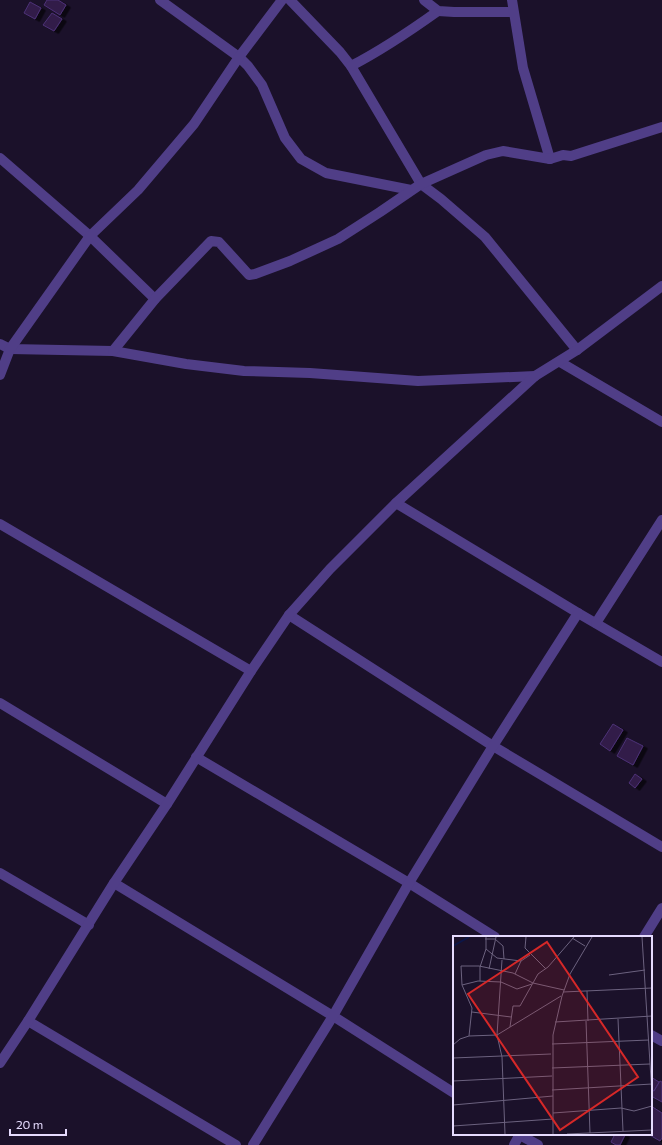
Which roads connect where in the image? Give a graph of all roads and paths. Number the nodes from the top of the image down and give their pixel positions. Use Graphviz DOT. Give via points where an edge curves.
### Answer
graph roads {
  1 [pos="160,0"];
  2 [pos="282,0"];
  3 [pos="290,0"];
  4 [pos="424,0"];
  5 [pos="512,0"];
  6 [pos="438,11"];
  7 [pos="513,12"];
  8 [pos="239,57"];
  9 [pos="351,66"];
  10 [pos="662,127"];
  11 [pos="0,158"];
  12 [pos="550,158"];
  13 [pos="421,184"];
  14 [pos="411,190"];
  15 [pos="90,236"];
  16 [pos="662,286"];
  17 [pos="155,299"];
  18 [pos="0,344"];
  19 [pos="10,349"];
  20 [pos="577,350"];
  21 [pos="113,351"];
  22 [pos="560,362"];
  23 [pos="0,375"];
  24 [pos="535,376"];
  25 [pos="662,422"];
  26 [pos="396,503"];
  27 [pos="662,520"];
  28 [pos="0,524"];
  29 [pos="578,613"];
  30 [pos="289,615"];
  31 [pos="596,624"];
  32 [pos="662,662"];
  33 [pos="251,671"];
  34 [pos="0,703"];
  35 [pos="493,746"];
  36 [pos="196,757"];
  37 [pos="167,804"];
  38 [pos="662,847"];
  39 [pos="0,873"];
  40 [pos="114,883"];
  41 [pos="409,883"];
  42 [pos="662,908"];
  43 [pos="89,925"];
  44 [pos="493,936"];
  45 [pos="645,936"];
  46 [pos="333,1016"];
  47 [pos="28,1021"];
  48 [pos="652,1035"];
  49 [pos="662,1041"];
  50 [pos="2,1057"];
  51 [pos="453,1092"];
  52 [pos="519,1135"];
  53 [pos="522,1135"];
  54 [pos="236,1145"];
  55 [pos="253,1145"];
  56 [pos="514,1145"];
  57 [pos="538,1145"];
  1 -- 8 [label="street"];
  2 -- 8 [label="street"];
  3 -- 9 [label="street"];
  4 -- 6 [label="street"];
  5 -- 7 [label="street"];
  6 -- 7 [label="street"];
  6 -- 9 [label="street" via="380,51"];
  7 -- 12 [label="street" via="523,68"];
  8 -- 14 [label="street" via="262,85 285,138 302,159 326,173"];
  8 -- 15 [label="street" via="194,124 138,190"];
  9 -- 13 [label="street"];
  10 -- 12 [label="street" via="571,156"];
  11 -- 15 [label="street"];
  12 -- 13 [label="street" via="504,151 486,155"];
  13 -- 14 [label="street"];
  13 -- 20 [label="street" via="484,237"];
  14 -- 17 [label="street" via="338,239 255,274 249,274 219,242 211,241"];
  15 -- 17 [label="street"];
  15 -- 19 [label="street"];
  16 -- 20 [label="street"];
  17 -- 21 [label="street"];
  18 -- 19 [label="street"];
  19 -- 21 [label="street"];
  19 -- 23 [label="street"];
  20 -- 22 [label="street"];
  21 -- 24 [label="street" via="244,372 310,373 418,381"];
  22 -- 24 [label="street"];
  22 -- 25 [label="street"];
  24 -- 26 [label="street"];
  26 -- 29 [label="street"];
  26 -- 30 [label="street" via="330,569"];
  27 -- 31 [label="street"];
  28 -- 33 [label="street"];
  29 -- 31 [label="street"];
  29 -- 35 [label="street"];
  30 -- 33 [label="street"];
  30 -- 35 [label="street"];
  31 -- 32 [label="street"];
  33 -- 36 [label="street"];
  34 -- 37 [label="street"];
  35 -- 38 [label="street"];
  35 -- 41 [label="street"];
  36 -- 37 [label="street"];
  36 -- 41 [label="street"];
  37 -- 40 [label="street"];
  39 -- 43 [label="street"];
  40 -- 43 [label="street"];
  40 -- 46 [label="street"];
  41 -- 44 [label="street"];
  41 -- 46 [label="street"];
  42 -- 45 [label="street"];
  43 -- 47 [label="street"];
  46 -- 51 [label="street"];
  46 -- 55 [label="street"];
  47 -- 50 [label="street"];
  47 -- 54 [label="street"];
  48 -- 49 [label="street"];
  52 -- 56 [label="street"];
  53 -- 57 [label="street"];
}
